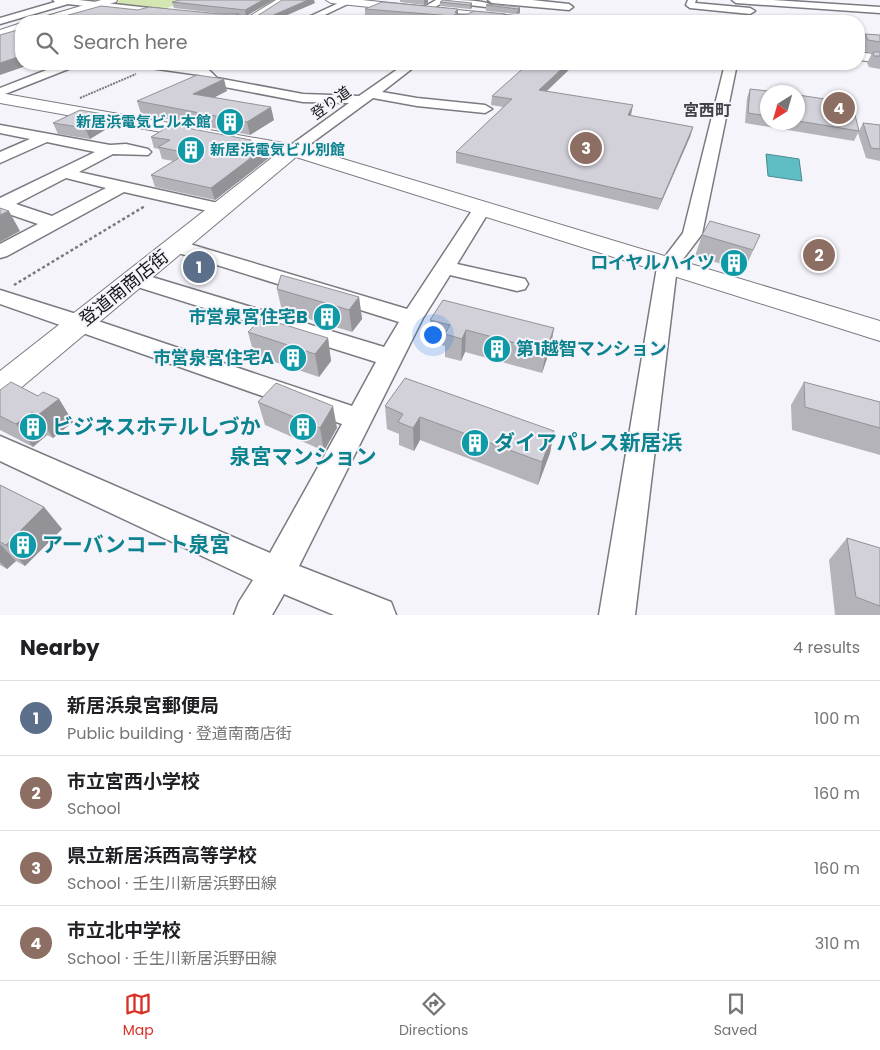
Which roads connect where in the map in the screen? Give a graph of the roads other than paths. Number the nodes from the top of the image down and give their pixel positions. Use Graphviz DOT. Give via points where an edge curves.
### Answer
graph roads {
  1 [pos="42,0"];
  2 [pos="57,0"];
  3 [pos="112,0"];
  4 [pos="284,0"];
  5 [pos="331,0"];
  6 [pos="443,0"];
  7 [pos="452,0"];
  8 [pos="535,0"];
  9 [pos="692,0"];
  10 [pos="736,0"];
  11 [pos="490,1"];
  12 [pos="754,1"];
  13 [pos="69,2"];
  14 [pos="348,2"];
  15 [pos="570,4"];
  16 [pos="96,5"];
  17 [pos="424,10"];
  18 [pos="880,10"];
  19 [pos="173,11"];
  20 [pos="750,11"];
  21 [pos="0,12"];
  22 [pos="24,15"];
  23 [pos="62,15"];
  24 [pos="255,15"];
  25 [pos="319,15"];
  26 [pos="450,15"];
  27 [pos="470,15"];
  28 [pos="748,15"];
  29 [pos="15,18"];
  30 [pos="0,22"];
  31 [pos="15,29"];
  32 [pos="0,34"];
  33 [pos="865,57"];
  34 [pos="880,59"];
  35 [pos="57,70"];
  36 [pos="189,70"];
  37 [pos="405,70"];
  38 [pos="730,70"];
  39 [pos="433,91"];
  40 [pos="0,92"];
  41 [pos="366,97"];
  42 [pos="0,98"];
  43 [pos="417,102"];
  44 [pos="485,109"];
  45 [pos="0,129"];
  46 [pos="45,138"];
  47 [pos="110,150"];
  48 [pos="293,150"];
  49 [pos="143,152"];
  50 [pos="0,158"];
  51 [pos="64,173"];
  52 [pos="120,186"];
  53 [pos="0,205"];
  54 [pos="221,209"];
  55 [pos="481,210"];
  56 [pos="53,223"];
  57 [pos="176,246"];
  58 [pos="0,252"];
  59 [pos="444,267"];
  60 [pos="667,267"];
  61 [pos="135,279"];
  62 [pos="517,284"];
  63 [pos="4,292"];
  64 [pos="412,318"];
  65 [pos="81,323"];
  66 [pos="880,331"];
  67 [pos="391,358"];
  68 [pos="0,388"];
  69 [pos="359,419"];
  70 [pos="0,448"];
  71 [pos="278,574"];
  72 [pos="252,615"];
  73 [pos="378,615"];
  74 [pos="616,615"];
  1 -- 21 [label="street"];
  2 -- 13 [label="street"];
  3 -- 16 [label="street"];
  4 -- 24 [label="street"];
  5 -- 14 [label="street"];
  6 -- 17 [label="street"];
  7 -- 11 [label="street"];
  8 -- 15 [label="street"];
  9 -- 20 [label="street" via="690,5"];
  10 -- 12 [label="street"];
  11 -- 15 [label="street"];
  11 -- 27 [label="street"];
  12 -- 18 [label="street"];
  12 -- 20 [label="street"];
  13 -- 16 [label="street"];
  13 -- 22 [label="street"];
  14 -- 17 [label="street"];
  14 -- 25 [label="street"];
  16 -- 19 [label="street"];
  16 -- 23 [label="street"];
  17 -- 26 [label="street"];
  20 -- 28 [label="street"];
  29 -- 30 [label="street"];
  31 -- 32 [label="street"];
  33 -- 34 [label="street"];
  35 -- 40 [label="street"];
  36 -- 41 [label="street" via="204,72 214,82 303,98"];
  37 -- 41 [label="street, 登り道"];
  38 -- 60 [label="street" via="692,234"];
  39 -- 43 [label="street"];
  41 -- 43 [label="street"];
  41 -- 48 [label="street, 登り道"];
  42 -- 48 [label="street"];
  43 -- 44 [label="street"];
  45 -- 46 [label="street"];
  46 -- 47 [label="street"];
  46 -- 50 [label="street"];
  47 -- 49 [label="street"];
  47 -- 51 [label="street"];
  48 -- 54 [label="street, 登道南商店街"];
  48 -- 55 [label="street"];
  51 -- 52 [label="street"];
  51 -- 53 [label="street"];
  52 -- 54 [label="street"];
  52 -- 56 [label="street"];
  53 -- 56 [label="street"];
  54 -- 57 [label="street, 登道南商店街"];
  55 -- 59 [label="street"];
  55 -- 60 [label="street"];
  56 -- 58 [label="street"];
  57 -- 61 [label="street, 登道南商店街"];
  57 -- 64 [label="street"];
  59 -- 62 [label="street"];
  59 -- 64 [label="street"];
  60 -- 66 [label="street"];
  60 -- 74 [label="street"];
  61 -- 65 [label="street, 登道南商店街"];
  61 -- 67 [label="street"];
  63 -- 65 [label="street"];
  64 -- 67 [label="street"];
  65 -- 68 [label="street, 登道南商店街"];
  65 -- 69 [label="street"];
  67 -- 69 [label="street"];
  69 -- 71 [label="street"];
  70 -- 71 [label="street"];
  71 -- 72 [label="street"];
  71 -- 73 [label="street"];
}
